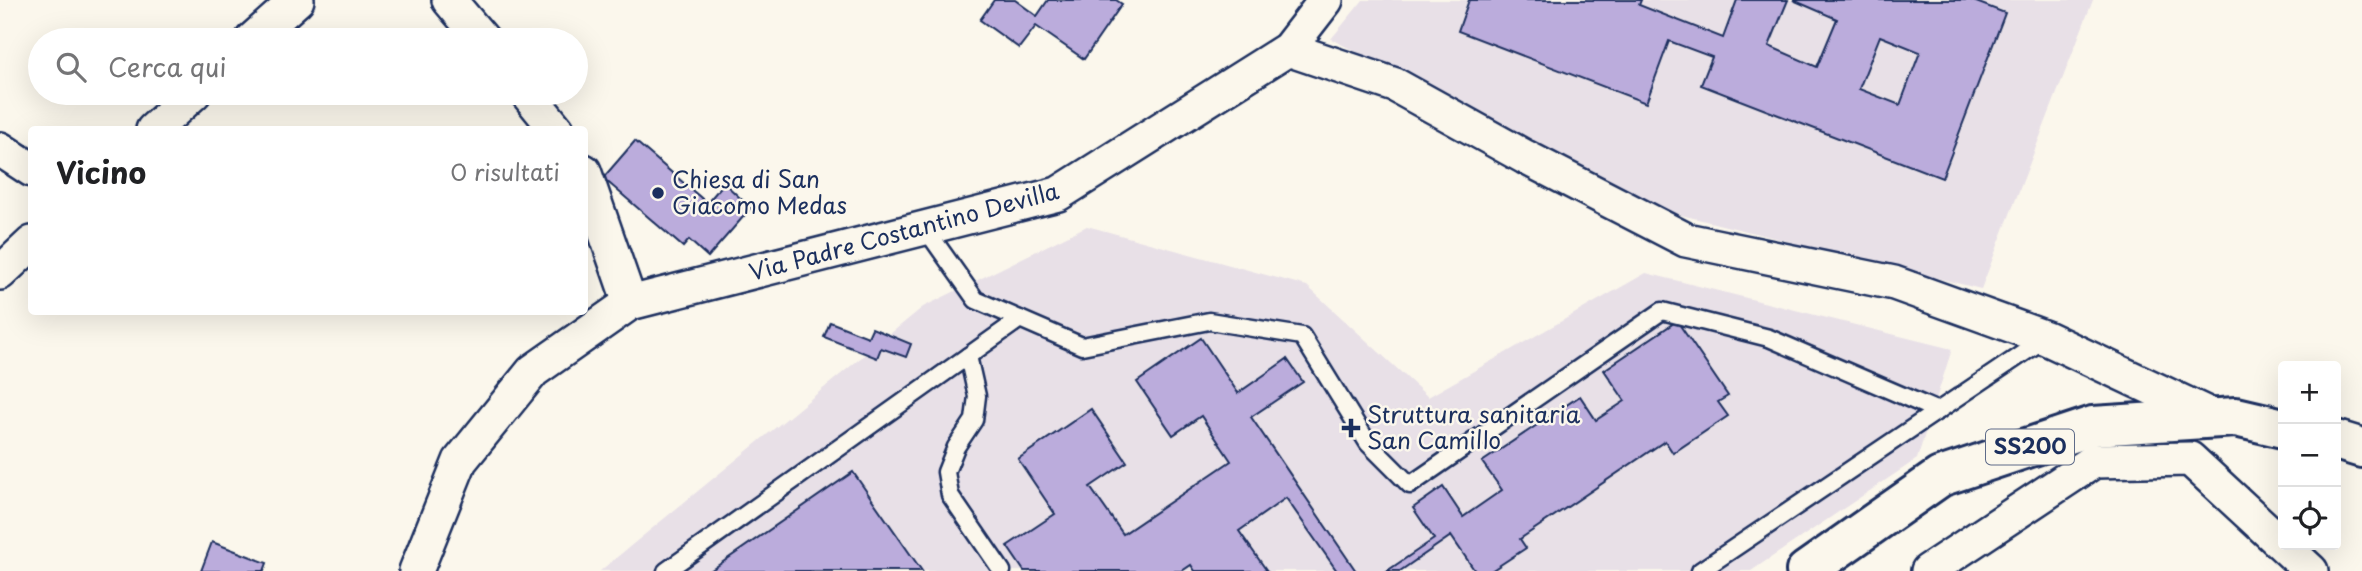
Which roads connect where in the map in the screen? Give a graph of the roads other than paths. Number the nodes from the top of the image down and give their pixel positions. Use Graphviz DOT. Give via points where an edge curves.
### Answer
graph roads {
  1 [pos="297,0"];
  2 [pos="449,0"];
  3 [pos="1326,0"];
  4 [pos="266,28"];
  5 [pos="472,28"];
  6 [pos="1288,49"];
  7 [pos="181,105"];
  8 [pos="537,105"];
  9 [pos="157,126"];
  10 [pos="555,126"];
  11 [pos="0,149"];
  12 [pos="28,167"];
  13 [pos="588,182"];
  14 [pos="925,228"];
  15 [pos="28,247"];
  16 [pos="0,273"];
  17 [pos="630,303"];
  18 [pos="1020,319"];
  19 [pos="2046,338"];
  20 [pos="968,356"];
  21 [pos="1938,411"];
  22 [pos="2216,418"];
  23 [pos="2278,427"];
  24 [pos="2341,441"];
  25 [pos="2362,447"];
  26 [pos="416,571"];
  27 [pos="666,571"];
  28 [pos="1002,571"];
  29 [pos="1700,571"];
  30 [pos="1806,571"];
  31 [pos="1928,571"];
  32 [pos="2311,571"];
  1 -- 4 [label="street"];
  2 -- 5 [label="street"];
  3 -- 6 [label="street, Via Padre Costantino Devilla"];
  6 -- 14 [label="street, Via Padre Costantino Devilla" via="1058,194"];
  6 -- 19 [label="street" via="1395,85 1686,240 1895,283"];
  7 -- 9 [label="street"];
  8 -- 10 [label="street"];
  11 -- 12 [label="street"];
  13 -- 17 [label="street"];
  14 -- 17 [label="street, Via Padre Costantino Devilla"];
  14 -- 18 [label="lane" via="976,300"];
  15 -- 16 [label="street"];
  17 -- 26 [label="street, Via Padre Costantino Devilla" via="533,371 460,461"];
  18 -- 20 [label="lane"];
  18 -- 21 [label="lane" via="1082,346 1209,321 1302,336 1368,443 1410,485 1661,311 1769,338"];
  19 -- 21 [label="lane"];
  19 -- 22 [label="street"];
  20 -- 27 [label="lane"];
  20 -- 28 [label="lane" via="977,396 974,420 956,446 946,472 950,495"];
  21 -- 29 [label="lane"];
  22 -- 23 [label="main road, SS200" via="2236,417"];
  22 -- 30 [label="main road, SS200" via="2093,426 1940,477"];
  24 -- 25 [label="main road"];
  31 -- 32 [label="street" via="2094,461 2190,459"];
}
